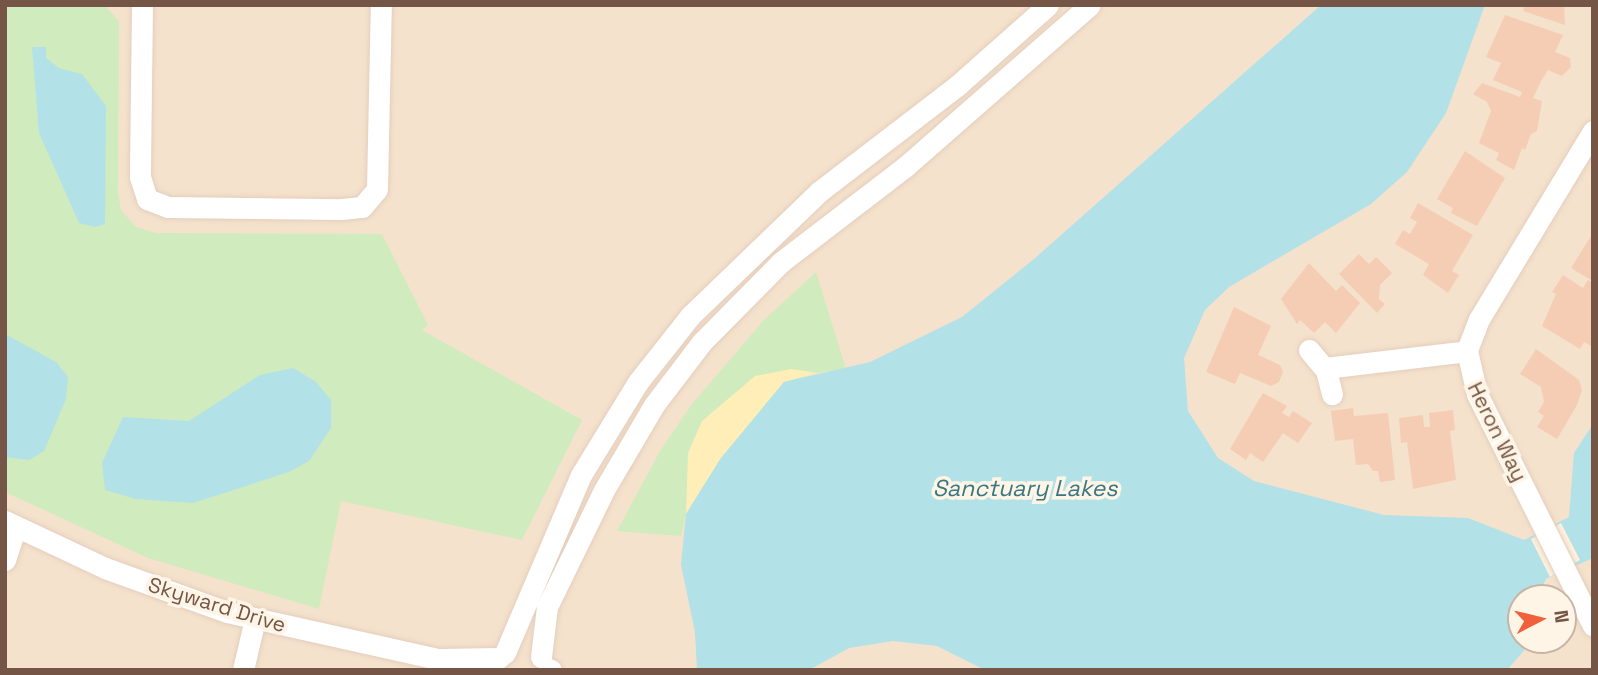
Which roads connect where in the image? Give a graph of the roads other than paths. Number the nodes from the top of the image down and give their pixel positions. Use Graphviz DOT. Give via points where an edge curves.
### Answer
graph roads {
  1 [pos="142,5"];
  2 [pos="381,5"];
  3 [pos="1048,5"];
  4 [pos="1090,5"];
  5 [pos="1593,131"];
  6 [pos="855,163"];
  7 [pos="876,191"];
  8 [pos="1309,350"];
  9 [pos="1467,351"];
  10 [pos="1325,368"];
  11 [pos="1332,394"];
  12 [pos="10,524"];
  13 [pos="5,560"];
  14 [pos="255,619"];
  15 [pos="1593,626"];
  16 [pos="499,660"];
  17 [pos="447,664"];
  18 [pos="547,666"];
  19 [pos="243,670"];
  1 -- 2 [label="street" via="141,177 147,199 168,207 342,209 362,207 377,189"];
  3 -- 6 [label="street" via="958,85"];
  4 -- 7 [label="street"];
  5 -- 9 [label="street" via="1479,319"];
  6 -- 7 [label="street"];
  6 -- 16 [label="street" via="721,282 638,382 566,506"];
  7 -- 18 [label="street" via="797,248 751,289 654,405 555,587 544,622"];
  8 -- 10 [label="street"];
  9 -- 10 [label="street"];
  9 -- 15 [label="street, Heron Way" via="1477,394"];
  10 -- 11 [label="street"];
  12 -- 13 [label="street"];
  12 -- 14 [label="street, Skyward Drive" via="116,573"];
  14 -- 17 [label="street, Skyward Drive"];
  14 -- 19 [label="street"];
  16 -- 17 [label="street, Skyward Drive"];
  16 -- 18 [label="street, Skyward Drive" via="524,649"];
}
